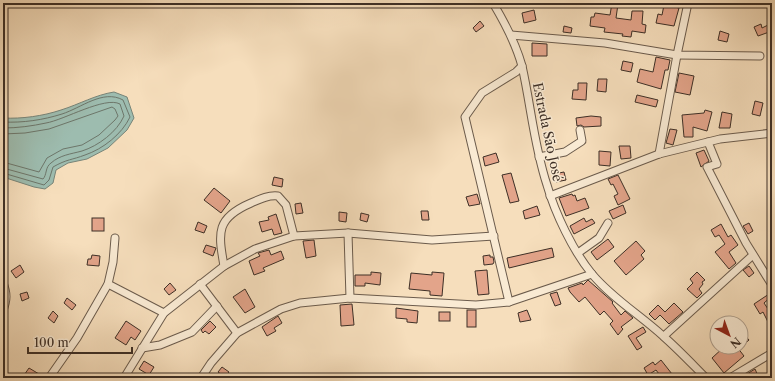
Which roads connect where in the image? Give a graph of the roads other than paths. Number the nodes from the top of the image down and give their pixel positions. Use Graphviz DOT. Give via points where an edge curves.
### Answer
graph roads {
  1 [pos="493,3"];
  2 [pos="688,3"];
  3 [pos="510,35"];
  4 [pos="677,55"];
  5 [pos="760,56"];
  6 [pos="522,66"];
  7 [pos="580,130"];
  8 [pos="772,133"];
  9 [pos="708,142"];
  10 [pos="659,154"];
  11 [pos="539,157"];
  12 [pos="550,196"];
  13 [pos="608,222"];
  14 [pos="348,233"];
  15 [pos="294,236"];
  16 [pos="494,236"];
  17 [pos="115,238"];
  18 [pos="578,253"];
  19 [pos="752,255"];
  20 [pos="224,266"];
  21 [pos="592,274"];
  22 [pos="3,283"];
  23 [pos="108,284"];
  24 [pos="200,284"];
  25 [pos="772,285"];
  26 [pos="350,298"];
  27 [pos="509,302"];
  28 [pos="218,306"];
  29 [pos="3,310"];
  30 [pos="164,313"];
  31 [pos="237,333"];
  32 [pos="664,336"];
  33 [pos="142,348"];
  34 [pos="772,353"];
  35 [pos="49,378"];
  36 [pos="124,378"];
  37 [pos="201,378"];
  38 [pos="706,378"];
  39 [pos="730,378"];
  1 -- 3 [label="street, Estrada São José"];
  2 -- 4 [label="street"];
  3 -- 4 [label="street" via="605,43"];
  3 -- 6 [label="street, Estrada São José"];
  4 -- 5 [label="street"];
  4 -- 10 [label="street"];
  6 -- 11 [label="street, Estrada São José"];
  6 -- 16 [label="street" via="482,93 465,117"];
  7 -- 11 [label="street" via="582,141 565,152"];
  8 -- 9 [label="street"];
  9 -- 10 [label="street"];
  9 -- 19 [label="street" via="717,164 707,167"];
  10 -- 12 [label="street"];
  11 -- 12 [label="street, Estrada São José"];
  12 -- 18 [label="street, Estrada São José"];
  13 -- 18 [label="street" via="599,238"];
  14 -- 15 [label="street"];
  14 -- 16 [label="street" via="432,240"];
  14 -- 26 [label="street"];
  15 -- 20 [label="street" via="255,249"];
  15 -- 20 [label="street" via="283,200 278,196 265,197 233,212 223,222 220,242"];
  16 -- 27 [label="street"];
  17 -- 23 [label="street"];
  18 -- 21 [label="street, Estrada São José"];
  19 -- 25 [label="street"];
  19 -- 32 [label="street"];
  20 -- 24 [label="street"];
  21 -- 27 [label="street"];
  21 -- 32 [label="street, Estrada São José"];
  22 -- 29 [label="street" via="6,303"];
  23 -- 30 [label="street"];
  23 -- 35 [label="street" via="77,338"];
  24 -- 28 [label="street"];
  24 -- 30 [label="street"];
  26 -- 27 [label="street" via="476,305"];
  26 -- 31 [label="street" via="300,303 281,309"];
  28 -- 31 [label="street"];
  28 -- 33 [label="street" via="192,332 160,345"];
  30 -- 33 [label="street"];
  31 -- 37 [label="street"];
  32 -- 38 [label="street, Estrada São José"];
  33 -- 36 [label="street"];
  34 -- 39 [label="street"];
}
